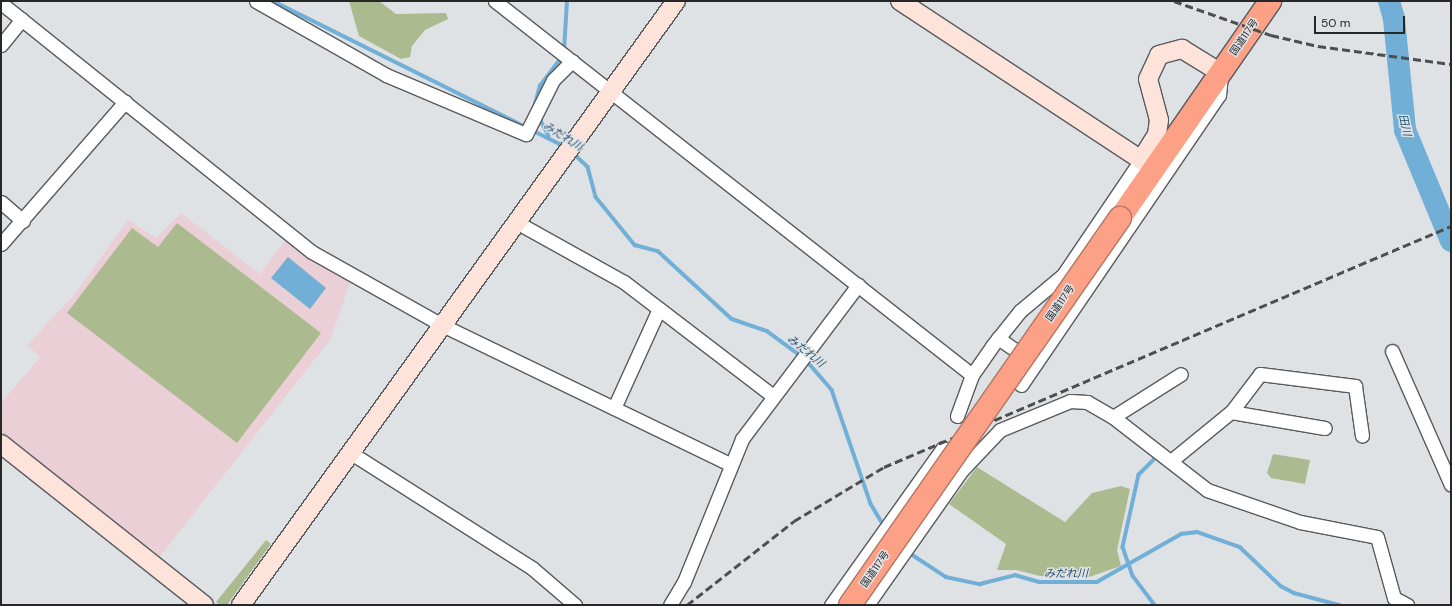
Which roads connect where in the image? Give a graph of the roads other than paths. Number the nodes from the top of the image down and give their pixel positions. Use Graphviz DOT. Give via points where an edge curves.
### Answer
graph roads {
  1 [pos="256,1"];
  2 [pos="495,1"];
  3 [pos="676,1"];
  4 [pos="900,1"];
  5 [pos="1270,1"];
  6 [pos="1,3"];
  7 [pos="22,19"];
  8 [pos="1,45"];
  9 [pos="572,61"];
  10 [pos="1221,73"];
  11 [pos="611,90"];
  12 [pos="125,102"];
  13 [pos="1141,160"];
  14 [pos="1,202"];
  15 [pos="23,221"];
  16 [pos="518,223"];
  17 [pos="1,244"];
  18 [pos="858,285"];
  19 [pos="659,309"];
  20 [pos="444,326"];
  21 [pos="998,338"];
  22 [pos="1392,351"];
  23 [pos="1035,365"];
  24 [pos="1181,374"];
  25 [pos="972,375"];
  26 [pos="1021,385"];
  27 [pos="772,395"];
  28 [pos="614,408"];
  29 [pos="1231,412"];
  30 [pos="957,416"];
  31 [pos="1113,417"];
  32 [pos="1325,428"];
  33 [pos="1362,436"];
  34 [pos="1,444"];
  35 [pos="943,448"];
  36 [pos="351,453"];
  37 [pos="1172,460"];
  38 [pos="729,464"];
  39 [pos="1451,485"];
  40 [pos="905,501"];
  41 [pos="930,517"];
  42 [pos="204,605"];
  43 [pos="240,605"];
  44 [pos="575,605"];
  45 [pos="670,605"];
  46 [pos="831,605"];
  47 [pos="850,605"];
  48 [pos="867,605"];
  49 [pos="1407,605"];
  1 -- 9 [label="street" via="386,75 526,134 553,80"];
  2 -- 9 [label="street"];
  3 -- 11 [label="street"];
  4 -- 13 [label="street"];
  5 -- 10 [label="highway, 国道117号"];
  6 -- 7 [label="street"];
  7 -- 8 [label="street"];
  7 -- 12 [label="street"];
  9 -- 11 [label="street"];
  10 -- 13 [label="street" via="1182,49 1159,55 1148,78 1159,120 1157,134"];
  10 -- 23 [label="street" via="1220,95"];
  10 -- 47 [label="highway, 国道117号, bridge"];
  11 -- 16 [label="street"];
  11 -- 18 [label="street"];
  12 -- 15 [label="street"];
  12 -- 20 [label="street" via="312,252"];
  13 -- 21 [label="street" via="1063,275 1020,310"];
  14 -- 15 [label="street"];
  15 -- 17 [label="street"];
  16 -- 19 [label="street" via="624,282"];
  16 -- 20 [label="street"];
  18 -- 25 [label="street"];
  18 -- 27 [label="street"];
  19 -- 27 [label="street"];
  19 -- 28 [label="street"];
  20 -- 28 [label="street"];
  20 -- 36 [label="street"];
  21 -- 23 [label="street"];
  21 -- 25 [label="street"];
  22 -- 39 [label="street"];
  23 -- 26 [label="street"];
  24 -- 31 [label="street"];
  25 -- 30 [label="street"];
  27 -- 38 [label="street"];
  28 -- 38 [label="street"];
  29 -- 32 [label="street"];
  29 -- 33 [label="street" via="1260,374 1355,386"];
  29 -- 37 [label="street"];
  31 -- 37 [label="street"];
  31 -- 41 [label="street" via="1087,402 1070,401 1000,430 962,470"];
  34 -- 42 [label="street"];
  35 -- 40 [label="street"];
  36 -- 43 [label="street"];
  36 -- 44 [label="street" via="532,568"];
  37 -- 49 [label="street" via="1207,490 1300,522 1377,537 1394,598"];
  38 -- 45 [label="street" via="684,582"];
  40 -- 41 [label="street"];
  40 -- 46 [label="street"];
  41 -- 48 [label="street"];
}
